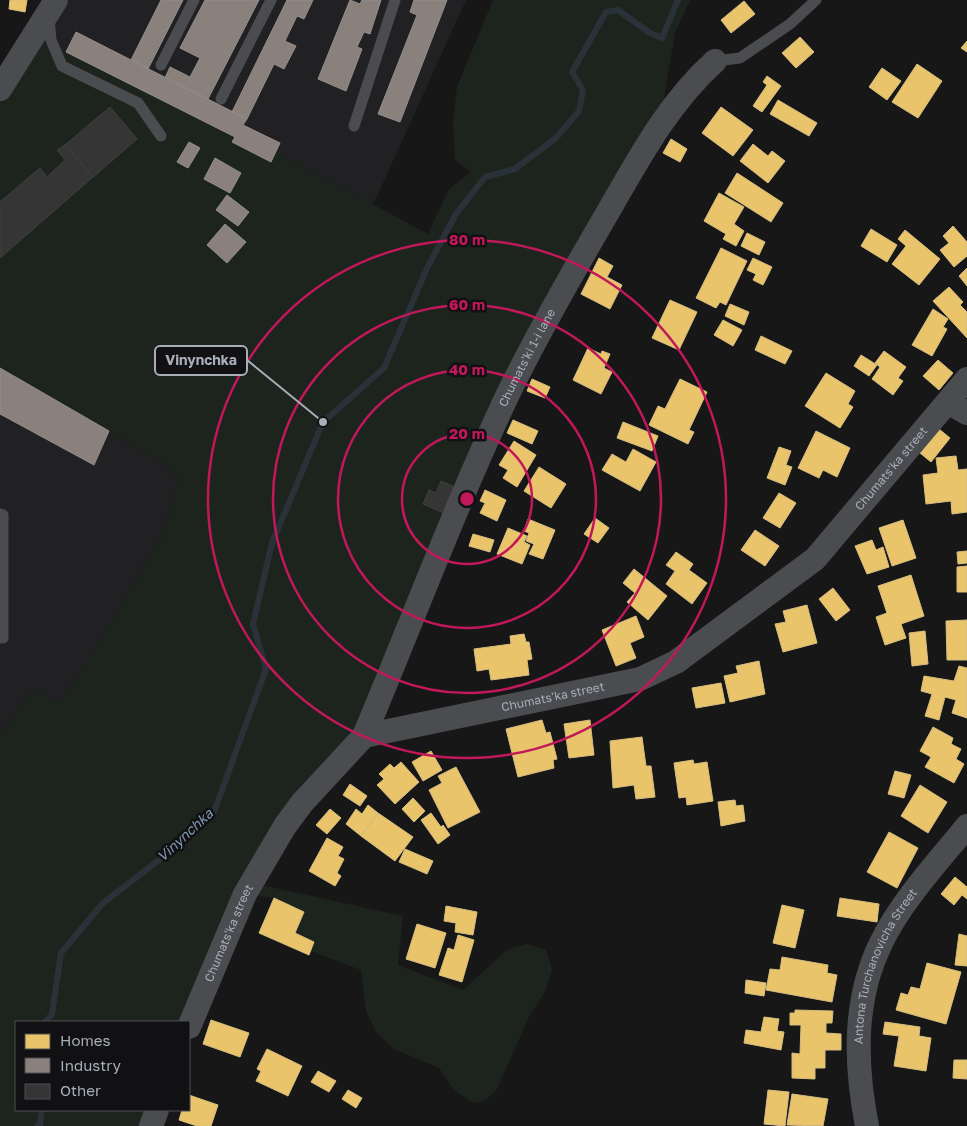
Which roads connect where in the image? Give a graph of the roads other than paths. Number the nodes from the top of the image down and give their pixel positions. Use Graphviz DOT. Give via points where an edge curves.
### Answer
graph roads {
  1 [pos="194,0"];
  2 [pos="271,0"];
  3 [pos="395,0"];
  4 [pos="816,0"];
  5 [pos="52,7"];
  6 [pos="715,61"];
  7 [pos="161,65"];
  8 [pos="0,89"];
  9 [pos="221,98"];
  10 [pos="354,126"];
  11 [pos="161,136"];
  12 [pos="967,379"];
  13 [pos="957,408"];
  14 [pos="0,514"];
  15 [pos="0,638"];
  16 [pos="364,736"];
  17 [pos="967,826"];
  18 [pos="190,1025"];
  19 [pos="157,1111"];
  20 [pos="151,1126"];
  21 [pos="867,1126"];
  1 -- 7 [label="lane"];
  2 -- 9 [label="lane"];
  3 -- 10 [label="lane"];
  4 -- 6 [label="lane" via="790,24 740,58"];
  5 -- 8 [label="street"];
  5 -- 11 [label="lane" via="51,40 62,66 138,103"];
  6 -- 16 [label="street, Chumats'ki 1-i lane" via="660,122 541,329 470,482"];
  12 -- 13 [label="street, Chumats'ka street"];
  13 -- 16 [label="street, Chumats'ka street" via="815,560 676,662 640,679"];
  14 -- 15 [label="lane" via="3,515 3,638"];
  16 -- 18 [label="street, Chumats'ka street" via="285,826 245,894"];
  17 -- 21 [label="street, Antona Turchanovicha Street" via="907,901 881,942 865,985 857,1032 861,1097"];
  19 -- 20 [label="street"];
}
